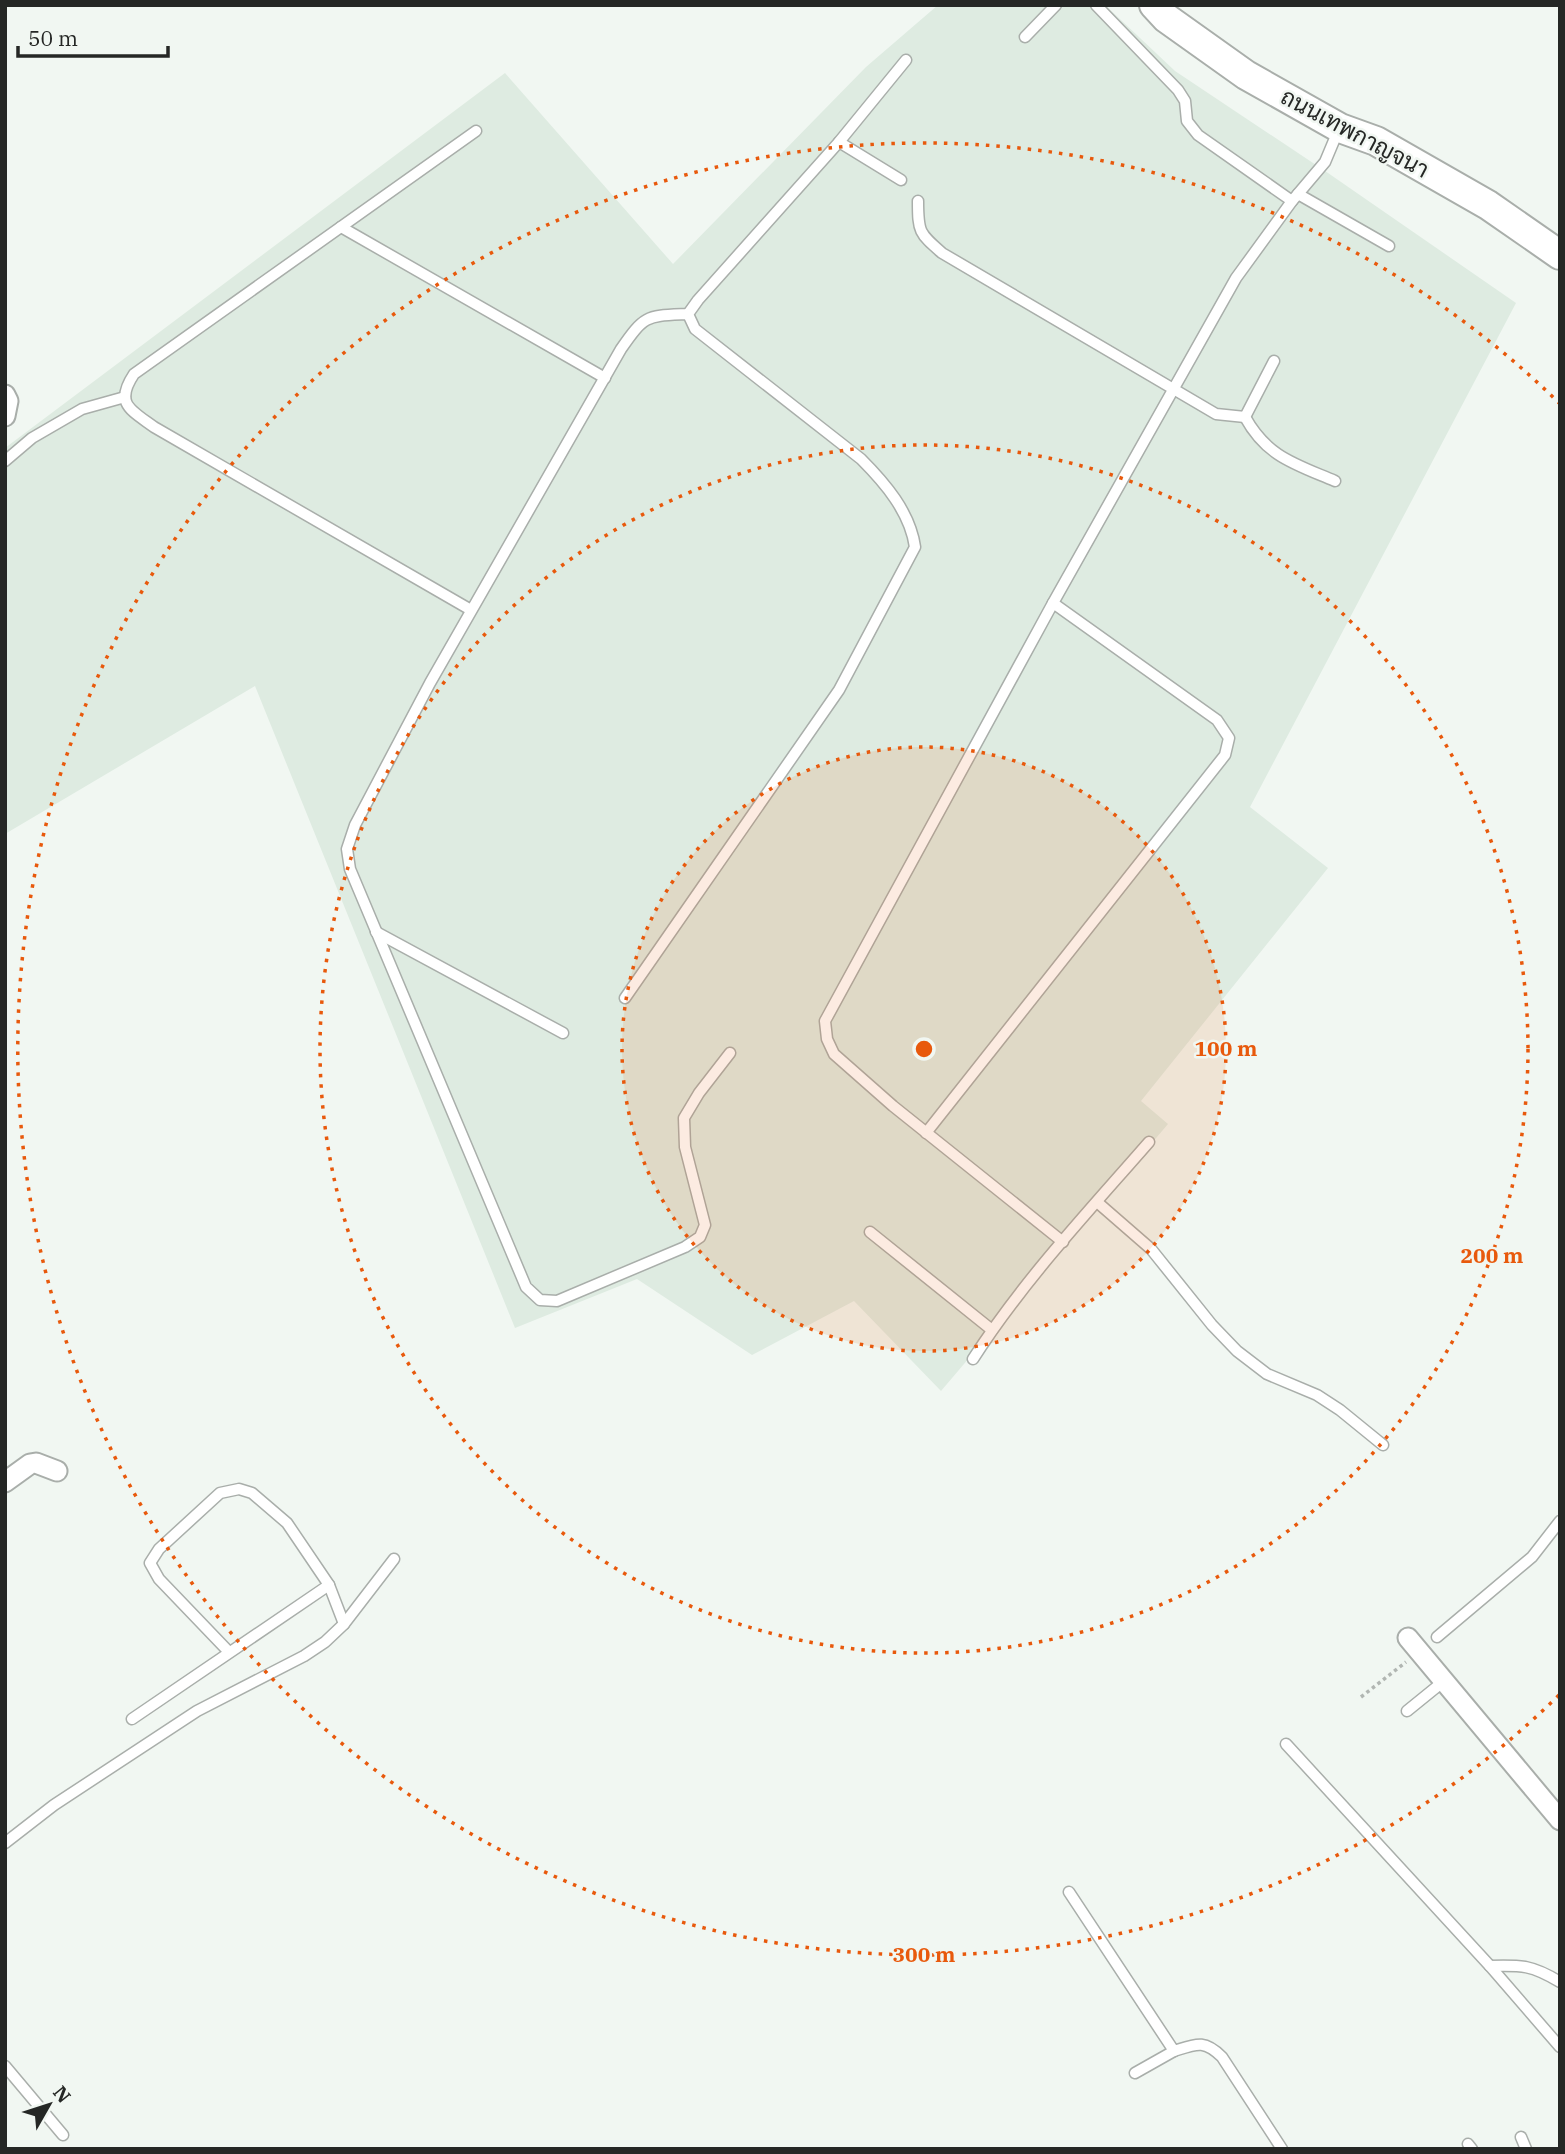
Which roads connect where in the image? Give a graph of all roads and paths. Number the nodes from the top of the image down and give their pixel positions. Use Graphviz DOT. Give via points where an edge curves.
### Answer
graph roads {
  1 [pos="1056,5"];
  2 [pos="1096,5"];
  3 [pos="1154,5"];
  4 [pos="1025,37"];
  5 [pos="906,60"];
  6 [pos="1340,128"];
  7 [pos="476,131"];
  8 [pos="839,142"];
  9 [pos="901,180"];
  10 [pos="1295,198"];
  11 [pos="918,201"];
  12 [pos="341,227"];
  13 [pos="1389,246"];
  14 [pos="1560,255"];
  15 [pos="688,314"];
  16 [pos="1274,361"];
  17 [pos="605,378"];
  18 [pos="1174,390"];
  19 [pos="5,395"];
  20 [pos="125,397"];
  21 [pos="5,416"];
  22 [pos="1245,417"];
  23 [pos="5,461"];
  24 [pos="1335,481"];
  25 [pos="1053,603"];
  26 [pos="471,610"];
  27 [pos="376,932"];
  28 [pos="625,998"];
  29 [pos="563,1032"];
  30 [pos="730,1053"];
  31 [pos="926,1133"];
  32 [pos="1149,1142"];
  33 [pos="1097,1202"];
  34 [pos="870,1232"];
  35 [pos="1063,1242"];
  36 [pos="992,1330"];
  37 [pos="973,1359"];
  38 [pos="1383,1445"];
  39 [pos="57,1471"];
  40 [pos="5,1482"];
  41 [pos="1560,1521"];
  42 [pos="394,1559"];
  43 [pos="329,1585"];
  44 [pos="344,1625"];
  45 [pos="1437,1637"];
  46 [pos="1414,1645"];
  47 [pos="229,1652"];
  48 [pos="1444,1681"];
  49 [pos="1361,1698"];
  50 [pos="1407,1711"];
  51 [pos="132,1720"];
  52 [pos="1286,1744"];
  53 [pos="1560,1820"];
  54 [pos="5,1843"];
  55 [pos="1069,1892"];
  56 [pos="1490,1966"];
  57 [pos="1560,1982"];
  58 [pos="1560,2047"];
  59 [pos="1174,2051"];
  60 [pos="5,2066"];
  61 [pos="1135,2073"];
  62 [pos="63,2135"];
  63 [pos="1521,2137"];
  64 [pos="1282,2149"];
  65 [pos="1526,2149"];
  1 -- 4 [label="lane"];
  2 -- 10 [label="lane" via="1178,90 1185,100 1187,121 1198,135"];
  3 -- 6 [label="street, ถนนเทพกาญจนา" via="1246,75"];
  5 -- 8 [label="lane"];
  6 -- 10 [label="lane" via="1325,162"];
  6 -- 14 [label="street, ถนนเทพกาญจนา" via="1376,141 1488,205"];
  7 -- 12 [label="lane"];
  8 -- 9 [label="lane"];
  8 -- 15 [label="lane"];
  10 -- 13 [label="lane"];
  10 -- 18 [label="lane" via="1236,278"];
  11 -- 18 [label="lane" via="918,228 942,253"];
  12 -- 17 [label="lane"];
  12 -- 20 [label="lane" via="134,374 125,387"];
  15 -- 17 [label="lane" via="652,316 636,327"];
  15 -- 28 [label="lane" via="695,329 861,458 881,479 912,528 915,547 839,690"];
  16 -- 22 [label="lane"];
  17 -- 26 [label="lane"];
  18 -- 22 [label="lane" via="1216,414"];
  18 -- 25 [label="lane"];
  19 -- 21 [label="street"];
  20 -- 23 [label="lane" via="82,409 32,438"];
  20 -- 26 [label="lane" via="129,408 154,427"];
  22 -- 24 [label="lane" via="1254,433 1283,460"];
  25 -- 31 [label="lane" via="824,1021 834,1054"];
  25 -- 31 [label="lane" via="1217,720 1229,738 1225,755"];
  26 -- 27 [label="lane" via="347,849 350,869"];
  27 -- 29 [label="lane"];
  27 -- 30 [label="lane" via="526,1287 541,1300 557,1301 700,1237 705,1225 685,1147 684,1118"];
  31 -- 35 [label="lane"];
  32 -- 33 [label="lane"];
  33 -- 35 [label="lane"];
  33 -- 38 [label="lane" via="1151,1249 1237,1351 1267,1374 1340,1409"];
  34 -- 36 [label="lane"];
  35 -- 36 [label="lane"];
  36 -- 37 [label="lane"];
  39 -- 40 [label="street" via="36,1462"];
  41 -- 45 [label="lane" via="1532,1557"];
  42 -- 44 [label="lane"];
  43 -- 44 [label="lane"];
  43 -- 47 [label="lane"];
  43 -- 47 [label="lane" via="276,1512 252,1493 239,1489 220,1493 159,1549 150,1563 159,1579"];
  44 -- 54 [label="lane" via="304,1656 197,1711 120,1759"];
  46 -- 48 [label="street"];
  46 -- 49 [label="path"];
  47 -- 51 [label="lane"];
  48 -- 50 [label="lane"];
  48 -- 53 [label="street"];
  52 -- 56 [label="lane"];
  55 -- 59 [label="lane"];
  56 -- 57 [label="lane" via="1536,1969"];
  56 -- 58 [label="lane"];
  59 -- 61 [label="lane"];
  59 -- 64 [label="lane" via="1196,2044 1211,2046"];
  60 -- 62 [label="lane"];
  63 -- 65 [label="lane"];
}
